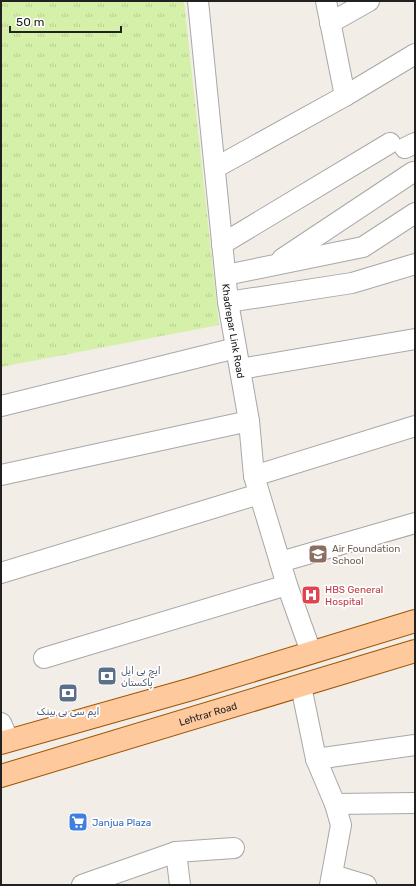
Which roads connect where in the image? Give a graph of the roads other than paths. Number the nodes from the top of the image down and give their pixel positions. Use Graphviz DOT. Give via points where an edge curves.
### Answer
graph roads {
  1 [pos="198,1"];
  2 [pos="326,1"];
  3 [pos="369,1"];
  4 [pos="330,23"];
  5 [pos="415,54"];
  6 [pos="345,96"];
  7 [pos="403,144"];
  8 [pos="215,168"];
  9 [pos="413,172"];
  10 [pos="415,213"];
  11 [pos="222,244"];
  12 [pos="415,264"];
  13 [pos="273,265"];
  14 [pos="226,275"];
  15 [pos="228,302"];
  16 [pos="415,339"];
  17 [pos="236,348"];
  18 [pos="240,369"];
  19 [pos="1,406"];
  20 [pos="249,421"];
  21 [pos="415,426"];
  22 [pos="1,475"];
  23 [pos="256,485"];
  24 [pos="415,523"];
  25 [pos="280,562"];
  26 [pos="1,573"];
  27 [pos="287,584"];
  28 [pos="415,621"];
  29 [pos="415,651"];
  30 [pos="311,652"];
  31 [pos="44,658"];
  32 [pos="301,686"];
  33 [pos="192,689"];
  34 [pos="200,716"];
  35 [pos="4,735"];
  36 [pos="415,746"];
  37 [pos="316,760"];
  38 [pos="1,776"];
  39 [pos="415,803"];
  40 [pos="335,804"];
  41 [pos="234,848"];
  42 [pos="176,852"];
  43 [pos="331,880"];
  44 [pos="82,885"];
  45 [pos="180,885"];
  46 [pos="366,885"];
  1 -- 8 [label="street, Khadrepar Link Road"];
  2 -- 4 [label="street"];
  3 -- 4 [label="street"];
  4 -- 6 [label="street"];
  5 -- 6 [label="street"];
  6 -- 8 [label="street"];
  7 -- 11 [label="street"];
  8 -- 11 [label="street, Khadrepar Link Road"];
  9 -- 13 [label="street"];
  10 -- 13 [label="street" via="362,247"];
  11 -- 14 [label="street, Khadrepar Link Road"];
  12 -- 15 [label="street" via="352,283"];
  13 -- 14 [label="street"];
  14 -- 15 [label="street, Khadrepar Link Road"];
  15 -- 17 [label="street, Khadrepar Link Road"];
  16 -- 18 [label="street"];
  17 -- 18 [label="street, Khadrepar Link Road"];
  17 -- 19 [label="street"];
  18 -- 20 [label="street, Khadrepar Link Road"];
  20 -- 22 [label="street"];
  20 -- 23 [label="street, Khadrepar Link Road"];
  21 -- 23 [label="street"];
  23 -- 25 [label="street, Khadrepar Link Road"];
  23 -- 26 [label="street"];
  24 -- 25 [label="street"];
  25 -- 27 [label="street, Khadrepar Link Road"];
  27 -- 30 [label="street, Khadrepar Link Road"];
  27 -- 31 [label="street"];
  28 -- 30 [label="main road"];
  29 -- 32 [label="main road, Lehtrar Road"];
  30 -- 33 [label="main road"];
  32 -- 34 [label="main road, Lehtrar Road"];
  32 -- 37 [label="street"];
  33 -- 34 [label="main road"];
  33 -- 35 [label="main road"];
  34 -- 38 [label="main road, Lehtrar Road"];
  36 -- 37 [label="street"];
  37 -- 40 [label="street"];
  39 -- 40 [label="street"];
  40 -- 43 [label="street" via="341,825"];
  41 -- 42 [label="street"];
  42 -- 44 [label="street"];
  42 -- 45 [label="street"];
  43 -- 46 [label="street"];
}
